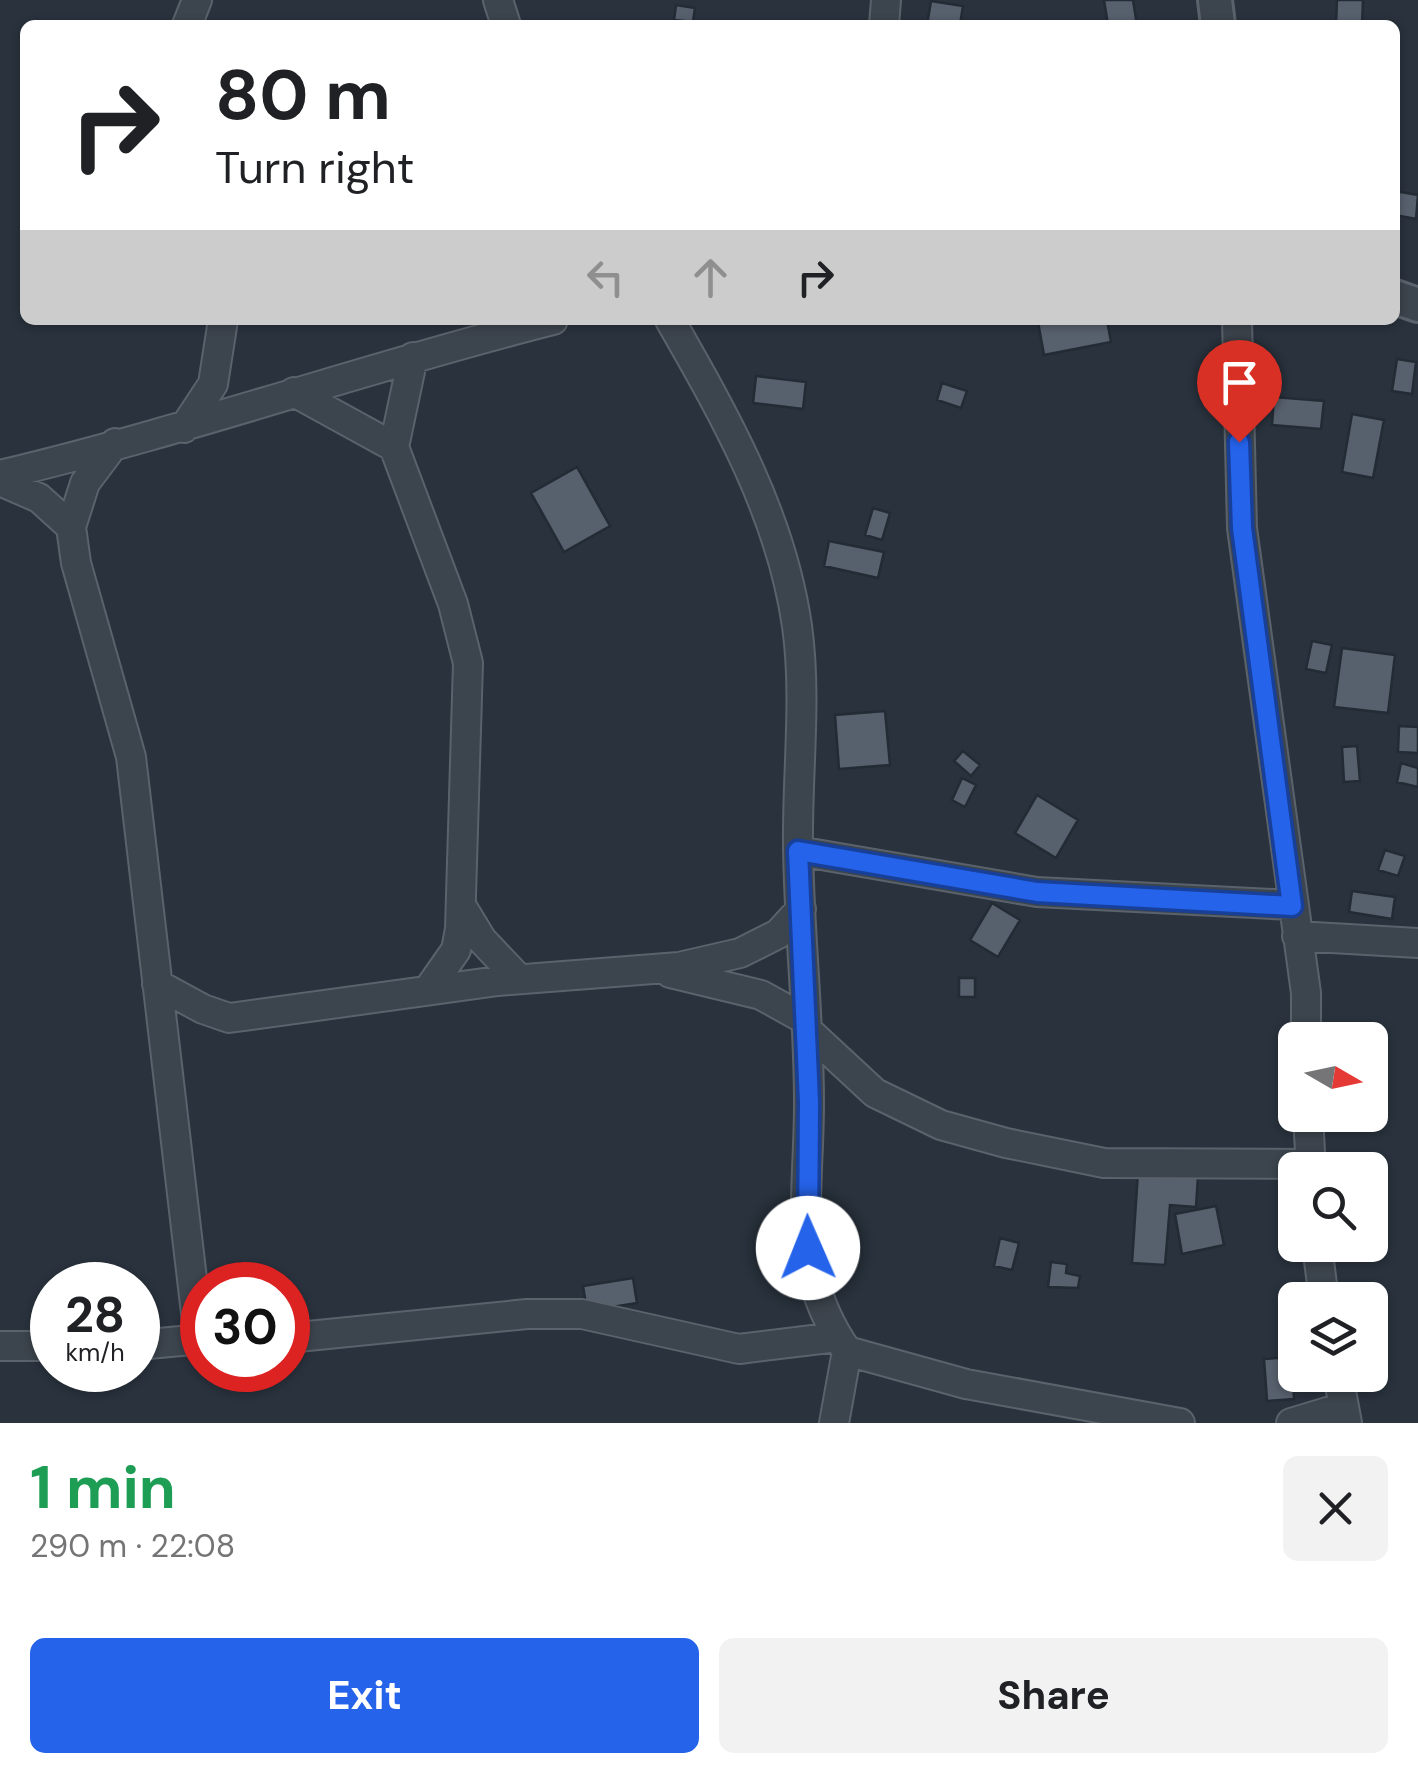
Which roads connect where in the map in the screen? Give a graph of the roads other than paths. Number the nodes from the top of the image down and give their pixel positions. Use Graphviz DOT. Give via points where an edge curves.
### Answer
graph roads {
  1 [pos="222,325"];
  2 [pos="528,325"];
  3 [pos="673,325"];
  4 [pos="1236,325"];
  5 [pos="412,357"];
  6 [pos="294,392"];
  7 [pos="184,428"];
  8 [pos="115,444"];
  9 [pos="394,447"];
  10 [pos="0,478"];
  11 [pos="71,527"];
  12 [pos="798,851"];
  13 [pos="1292,906"];
  14 [pos="462,907"];
  15 [pos="801,909"];
  16 [pos="1297,936"];
  17 [pos="1418,943"];
  18 [pos="659,970"];
  19 [pos="519,979"];
  20 [pos="158,984"];
  21 [pos="428,990"];
  22 [pos="1306,1022"];
  23 [pos="806,1025"];
  24 [pos="1278,1166"];
  25 [pos="192,1262"];
  26 [pos="310,1336"];
  27 [pos="842,1344"];
  28 [pos="0,1346"];
  29 [pos="30,1346"];
  30 [pos="1346,1415"];
  31 [pos="834,1423"];
  32 [pos="1180,1423"];
  33 [pos="1291,1423"];
  1 -- 7 [label="street" via="213,384"];
  2 -- 5 [label="street"];
  3 -- 12 [label="street" via="733,429 786,576 797,629"];
  4 -- 13 [label="street" via="1242,528"];
  5 -- 6 [label="street"];
  5 -- 9 [label="street"];
  6 -- 7 [label="street"];
  6 -- 9 [label="street"];
  7 -- 8 [label="street"];
  8 -- 10 [label="street"];
  8 -- 11 [label="street" via="85,483"];
  9 -- 14 [label="street" via="468,663"];
  10 -- 11 [label="street" via="39,498"];
  11 -- 20 [label="street" via="131,756"];
  12 -- 13 [label="street" via="1037,892"];
  12 -- 15 [label="street"];
  13 -- 16 [label="street"];
  14 -- 19 [label="street"];
  14 -- 21 [label="street" via="456,950"];
  15 -- 18 [label="street" via="778,934 740,953"];
  15 -- 23 [label="street"];
  16 -- 17 [label="street"];
  16 -- 22 [label="street"];
  18 -- 19 [label="street"];
  18 -- 23 [label="street" via="761,995"];
  19 -- 21 [label="street"];
  20 -- 21 [label="street" via="229,1018"];
  20 -- 25 [label="street"];
  23 -- 24 [label="street" via="875,1093 941,1125 1104,1163"];
  23 -- 27 [label="street" via="810,1276 824,1318"];
  26 -- 27 [label="street" via="582,1314 738,1349"];
  27 -- 31 [label="street"];
  27 -- 32 [label="street" via="966,1384"];
  28 -- 29 [label="street"];
  30 -- 33 [label="street"];
}
